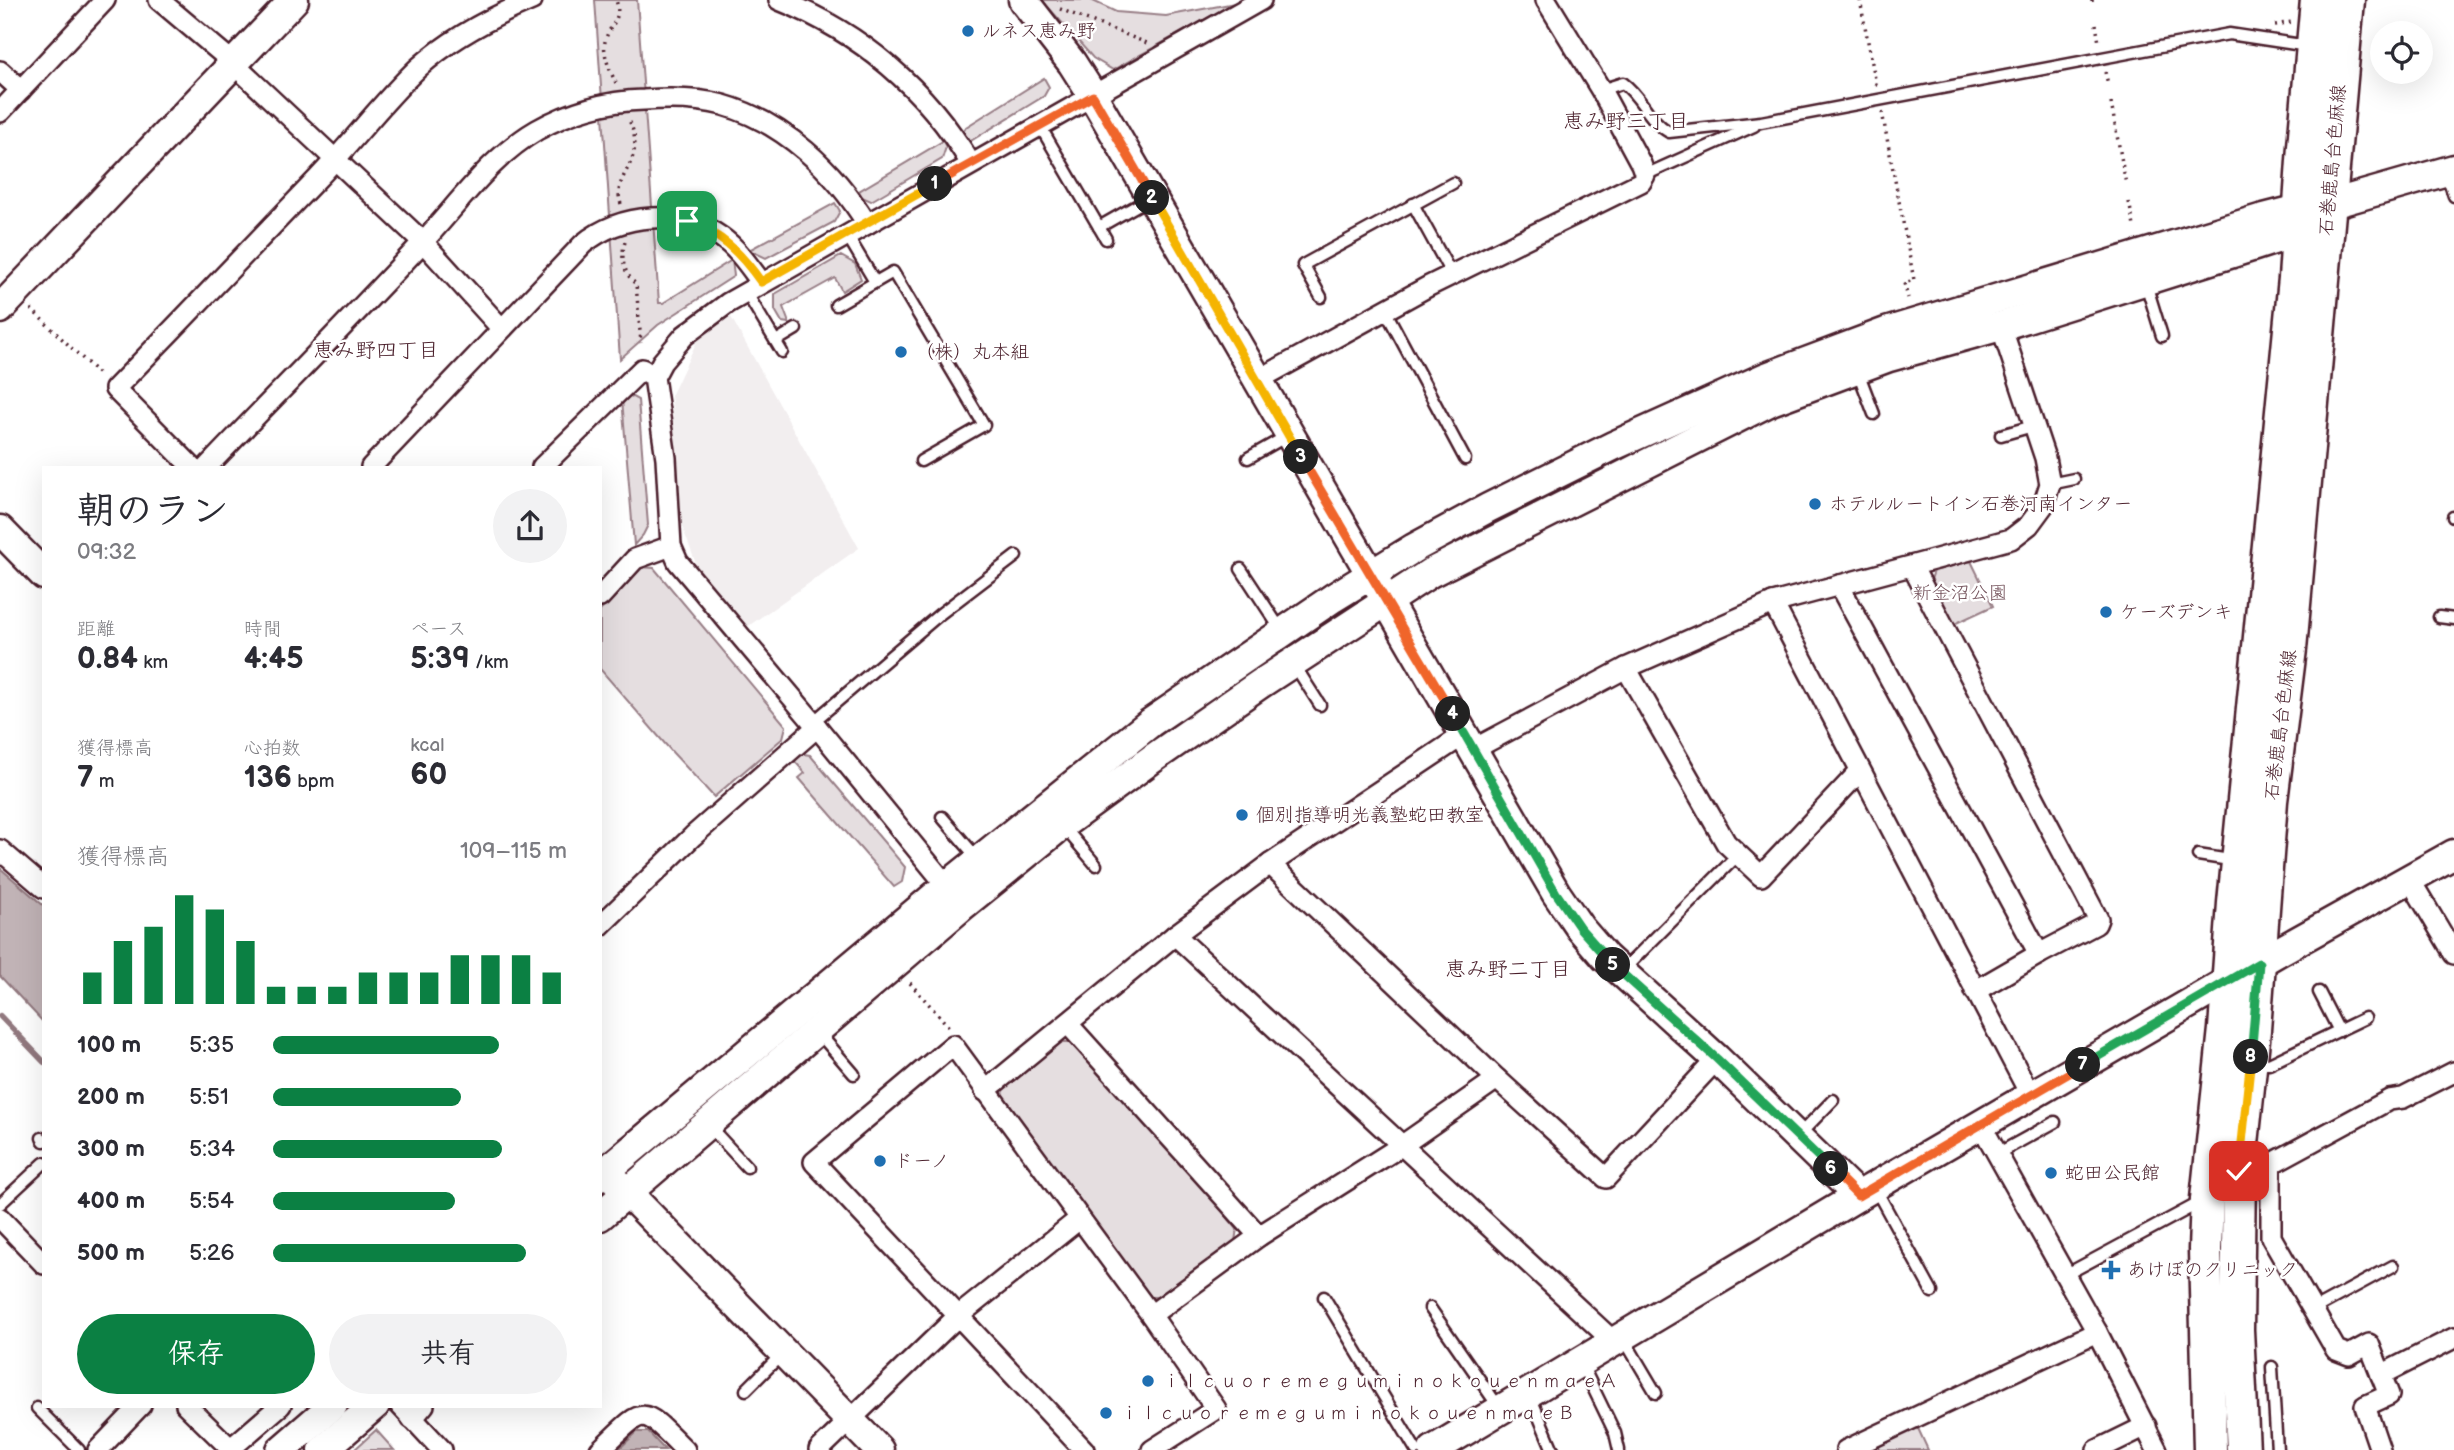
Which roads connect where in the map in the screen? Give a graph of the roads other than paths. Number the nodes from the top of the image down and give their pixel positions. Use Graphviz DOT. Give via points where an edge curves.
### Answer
graph roads {
  1 [pos="105,0"];
  2 [pos="159,0"];
  3 [pos="294,0"];
  4 [pos="532,0"];
  5 [pos="779,0"];
  6 [pos="1023,0"];
  7 [pos="1261,0"];
  8 [pos="1546,0"];
  9 [pos="2317,0"];
  10 [pos="2348,0"];
  11 [pos="2312,47"];
  12 [pos="234,65"];
  13 [pos="0,71"];
  14 [pos="20,90"];
  15 [pos="1601,90"];
  16 [pos="1093,96"];
  17 [pos="0,111"];
  18 [pos="1761,122"];
  19 [pos="1040,126"];
  20 [pos="335,160"];
  21 [pos="971,164"];
  22 [pos="1645,175"];
  23 [pos="2451,179"];
  24 [pos="1452,183"];
  25 [pos="1151,197"];
  26 [pos="1413,204"];
  27 [pos="2308,215"];
  28 [pos="867,224"];
  29 [pos="1099,227"];
  30 [pos="847,235"];
  31 [pos="1106,239"];
  32 [pos="423,242"];
  33 [pos="1452,275"];
  34 [pos="2145,280"];
  35 [pos="875,282"];
  36 [pos="753,287"];
  37 [pos="1321,298"];
  38 [pos="836,305"];
  39 [pos="0,309"];
  40 [pos="1385,310"];
  41 [pos="2001,326"];
  42 [pos="501,328"];
  43 [pos="796,329"];
  44 [pos="2162,337"];
  45 [pos="775,341"];
  46 [pos="782,352"];
  47 [pos="1857,369"];
  48 [pos="654,377"];
  49 [pos="1256,380"];
  50 [pos="1874,414"];
  51 [pos="2033,426"];
  52 [pos="1288,435"];
  53 [pos="2001,435"];
  54 [pos="1248,458"];
  55 [pos="1465,459"];
  56 [pos="921,461"];
  57 [pos="191,466"];
  58 [pos="208,466"];
  59 [pos="372,466"];
  60 [pos="543,466"];
  61 [pos="2074,479"];
  62 [pos="2050,484"];
  63 [pos="0,530"];
  64 [pos="671,546"];
  65 [pos="1016,556"];
  66 [pos="1912,566"];
  67 [pos="1241,569"];
  68 [pos="42,573"];
  69 [pos="1372,574"];
  70 [pos="1839,585"];
  71 [pos="602,595"];
  72 [pos="1388,602"];
  73 [pos="1773,603"];
  74 [pos="2440,617"];
  75 [pos="2454,619"];
  76 [pos="1283,632"];
  77 [pos="1293,662"];
  78 [pos="1626,668"];
  79 [pos="1320,705"];
  80 [pos="815,724"];
  81 [pos="1469,741"];
  82 [pos="1860,771"];
  83 [pos="942,817"];
  84 [pos="1062,825"];
  85 [pos="0,850"];
  86 [pos="2454,853"];
  87 [pos="1738,855"];
  88 [pos="2198,855"];
  89 [pos="979,861"];
  90 [pos="2238,861"];
  91 [pos="1270,863"];
  92 [pos="1097,865"];
  93 [pos="2409,878"];
  94 [pos="42,886"];
  95 [pos="947,886"];
  96 [pos="602,924"];
  97 [pos="1175,935"];
  98 [pos="2039,954"];
  99 [pos="2454,954"];
  100 [pos="2259,963"];
  101 [pos="1622,972"];
  102 [pos="2229,980"];
  103 [pos="1975,991"];
  104 [pos="2319,992"];
  105 [pos="2365,1018"];
  106 [pos="1068,1024"];
  107 [pos="2339,1031"];
  108 [pos="817,1032"];
  109 [pos="1717,1059"];
  110 [pos="2250,1063"];
  111 [pos="2454,1072"];
  112 [pos="854,1074"];
  113 [pos="1497,1079"];
  114 [pos="985,1091"];
  115 [pos="2032,1096"];
  116 [pos="1833,1100"];
  117 [pos="2055,1122"];
  118 [pos="708,1125"];
  119 [pos="1981,1125"];
  120 [pos="1798,1137"];
  121 [pos="1401,1146"];
  122 [pos="1997,1154"];
  123 [pos="2271,1164"];
  124 [pos="42,1166"];
  125 [pos="747,1167"];
  126 [pos="602,1170"];
  127 [pos="2239,1171"];
  128 [pos="1866,1192"];
  129 [pos="627,1193"];
  130 [pos="2207,1199"];
  131 [pos="0,1204"];
  132 [pos="602,1214"];
  133 [pos="0,1218"];
  134 [pos="1078,1220"];
  135 [pos="1259,1236"];
  136 [pos="42,1262"];
  137 [pos="2393,1266"];
  138 [pos="2065,1275"];
  139 [pos="1931,1293"];
  140 [pos="1324,1297"];
  141 [pos="1430,1308"];
  142 [pos="2312,1310"];
  143 [pos="1151,1315"];
  144 [pos="957,1317"];
  145 [pos="2097,1332"];
  146 [pos="1617,1338"];
  147 [pos="2454,1338"];
  148 [pos="784,1353"];
  149 [pos="1580,1361"];
  150 [pos="2272,1367"];
  151 [pos="2381,1375"];
  152 [pos="746,1390"];
  153 [pos="1529,1392"];
  154 [pos="1656,1393"];
  155 [pos="37,1408"];
  156 [pos="138,1408"];
  157 [pos="189,1408"];
  158 [pos="278,1408"];
  159 [pos="330,1408"];
  160 [pos="372,1408"];
  161 [pos="1500,1409"];
  162 [pos="412,1410"];
  163 [pos="850,1420"];
  164 [pos="2146,1426"];
  165 [pos="230,1449"];
  166 [pos="79,1450"];
  167 [pos="98,1450"];
  168 [pos="281,1450"];
  169 [pos="323,1450"];
  170 [pos="442,1450"];
  171 [pos="600,1450"];
  172 [pos="685,1450"];
  173 [pos="819,1450"];
  174 [pos="879,1450"];
  175 [pos="1084,1450"];
  176 [pos="1152,1450"];
  177 [pos="1416,1450"];
  178 [pos="1433,1450"];
  179 [pos="1553,1450"];
  180 [pos="1619,1450"];
  181 [pos="1846,1450"];
  182 [pos="2097,1450"];
  183 [pos="2157,1450"];
  184 [pos="2210,1450"];
  185 [pos="2243,1450"];
  186 [pos="2277,1450"];
  187 [pos="2380,1450"];
  1 -- 14 [label="street"];
  2 -- 12 [label="street"];
  3 -- 12 [label="street"];
  4 -- 20 [label="street" via="477,27 421,66"];
  5 -- 21 [label="street" via="835,26 878,56 921,96"];
  6 -- 16 [label="street"];
  7 -- 16 [label="street"];
  8 -- 15 [label="street"];
  9 -- 11 [label="main road, 石巻鹿島台色麻線"];
  10 -- 27 [label="main road, 石巻鹿島台色麻線"];
  11 -- 18 [label="lane" via="2229,34"];
  11 -- 27 [label="main road, 石巻鹿島台色麻線"];
  12 -- 20 [label="street"];
  12 -- 39 [label="street"];
  13 -- 14 [label="street"];
  14 -- 17 [label="street"];
  15 -- 18 [label="lane" via="1623,83 1657,125 1669,132"];
  15 -- 22 [label="street"];
  16 -- 19 [label="street"];
  16 -- 25 [label="street"];
  18 -- 22 [label="lane"];
  19 -- 21 [label="street"];
  19 -- 29 [label="lane"];
  20 -- 32 [label="street"];
  20 -- 57 [label="street" via="115,389"];
  21 -- 28 [label="street"];
  22 -- 33 [label="street" via="1641,182"];
  23 -- 27 [label="street"];
  24 -- 26 [label="lane"];
  25 -- 29 [label="lane"];
  25 -- 49 [label="street"];
  26 -- 33 [label="lane"];
  26 -- 37 [label="lane" via="1303,265"];
  27 -- 34 [label="street"];
  27 -- 69 [label="street" via="2260,219 1886,332 1766,377 1488,508"];
  27 -- 90 [label="main road, 石巻鹿島台色麻線" via="2292,306"];
  27 -- 100 [label="main road, 石巻鹿島台色麻線" via="2324,280"];
  28 -- 30 [label="street"];
  28 -- 32 [label="street" via="838,181 764,122 722,105 665,98 622,101 537,130 484,173"];
  29 -- 31 [label="lane"];
  30 -- 35 [label="lane"];
  30 -- 36 [label="street"];
  32 -- 42 [label="street"];
  32 -- 58 [label="street"];
  33 -- 40 [label="street"];
  34 -- 41 [label="street"];
  34 -- 44 [label="lane"];
  35 -- 38 [label="lane"];
  35 -- 56 [label="lane" via="893,272 984,425"];
  36 -- 42 [label="street" via="736,249 702,227 667,219 626,222 583,244"];
  36 -- 45 [label="lane"];
  36 -- 48 [label="street" via="685,335"];
  40 -- 49 [label="street"];
  40 -- 55 [label="lane"];
  41 -- 47 [label="street"];
  41 -- 51 [label="street"];
  42 -- 59 [label="street"];
  43 -- 45 [label="lane"];
  45 -- 46 [label="lane"];
  47 -- 50 [label="lane"];
  47 -- 72 [label="street" via="1771,401 1430,573"];
  48 -- 60 [label="street" via="642,369"];
  48 -- 64 [label="street" via="666,458"];
  49 -- 52 [label="street"];
  51 -- 53 [label="lane"];
  51 -- 62 [label="street"];
  52 -- 54 [label="lane"];
  52 -- 69 [label="street"];
  61 -- 62 [label="lane"];
  62 -- 66 [label="street" via="2043,506 2011,539"];
  63 -- 68 [label="street"];
  64 -- 71 [label="street" via="635,559"];
  64 -- 80 [label="street" via="691,580"];
  65 -- 80 [label="lane" via="940,614"];
  66 -- 70 [label="street"];
  66 -- 98 [label="street" via="2098,919"];
  67 -- 76 [label="lane"];
  69 -- 72 [label="street"];
  69 -- 76 [label="street"];
  70 -- 73 [label="street"];
  70 -- 98 [label="street"];
  72 -- 77 [label="street"];
  72 -- 81 [label="street"];
  73 -- 78 [label="street"];
  73 -- 82 [label="street"];
  74 -- 75 [label="lane"];
  76 -- 89 [label="street" via="1150,723"];
  77 -- 79 [label="lane"];
  77 -- 84 [label="street"];
  78 -- 81 [label="street"];
  78 -- 87 [label="street" via="1726,843"];
  80 -- 95 [label="street"];
  80 -- 96 [label="street"];
  81 -- 91 [label="street"];
  81 -- 101 [label="street" via="1556,893 1580,928"];
  82 -- 87 [label="street" via="1761,876"];
  82 -- 103 [label="street"];
  83 -- 89 [label="lane"];
  84 -- 92 [label="lane"];
  84 -- 108 [label="street"];
  85 -- 94 [label="street"];
  86 -- 93 [label="street"];
  87 -- 101 [label="lane"];
  88 -- 90 [label="lane"];
  89 -- 95 [label="street"];
  90 -- 102 [label="main road, 石巻鹿島台色麻線"];
  91 -- 97 [label="street"];
  91 -- 113 [label="street"];
  93 -- 99 [label="street"];
  93 -- 100 [label="street"];
  95 -- 126 [label="street"];
  97 -- 106 [label="street"];
  97 -- 121 [label="street"];
  98 -- 103 [label="street"];
  100 -- 102 [label="street"];
  100 -- 110 [label="main road, 石巻鹿島台色麻線"];
  101 -- 109 [label="street"];
  102 -- 115 [label="street"];
  102 -- 130 [label="main road, 石巻鹿島台色麻線"];
  103 -- 115 [label="street"];
  104 -- 107 [label="lane"];
  105 -- 107 [label="lane"];
  106 -- 114 [label="street"];
  106 -- 135 [label="street"];
  107 -- 110 [label="lane" via="2269,1064"];
  108 -- 112 [label="lane"];
  108 -- 118 [label="street"];
  109 -- 113 [label="street" via="1606,1178"];
  109 -- 120 [label="street"];
  110 -- 127 [label="main road, 石巻鹿島台色麻線"];
  111 -- 123 [label="street" via="2403,1098 2389,1100"];
  113 -- 121 [label="street"];
  114 -- 134 [label="street"];
  114 -- 144 [label="street" via="953,1045 814,1162"];
  115 -- 119 [label="street"];
  116 -- 120 [label="lane"];
  117 -- 122 [label="lane"];
  118 -- 125 [label="lane"];
  118 -- 129 [label="street"];
  119 -- 122 [label="street"];
  119 -- 128 [label="street"];
  120 -- 128 [label="street"];
  121 -- 135 [label="street"];
  121 -- 146 [label="street"];
  122 -- 138 [label="street"];
  123 -- 127 [label="street"];
  123 -- 142 [label="street" via="2271,1237"];
  124 -- 131 [label="lane"];
  126 -- 129 [label="street"];
  127 -- 185 [label="main road, 石巻鹿島台色麻線" via="2237,1330"];
  128 -- 139 [label="lane"];
  128 -- 146 [label="street"];
  129 -- 132 [label="street"];
  129 -- 148 [label="street"];
  130 -- 138 [label="lane"];
  130 -- 184 [label="main road, 石巻鹿島台色麻線" via="2204,1249"];
  133 -- 136 [label="street"];
  134 -- 143 [label="street"];
  134 -- 144 [label="street"];
  135 -- 143 [label="street"];
  137 -- 142 [label="lane"];
  138 -- 145 [label="street"];
  140 -- 177 [label="lane"];
  141 -- 161 [label="lane"];
  142 -- 151 [label="street" via="2336,1350 2349,1355 2369,1344"];
  143 -- 176 [label="street" via="1216,1409"];
  144 -- 163 [label="street"];
  144 -- 175 [label="street"];
  145 -- 164 [label="street"];
  145 -- 181 [label="street"];
  146 -- 149 [label="street"];
  146 -- 154 [label="lane"];
  147 -- 151 [label="street"];
  148 -- 152 [label="lane"];
  148 -- 163 [label="street"];
  149 -- 153 [label="street"];
  149 -- 180 [label="lane"];
  150 -- 186 [label="lane"];
  151 -- 187 [label="street" via="2389,1395 2365,1406"];
  153 -- 161 [label="street"];
  153 -- 179 [label="lane"];
  155 -- 166 [label="lane"];
  156 -- 167 [label="street"];
  157 -- 165 [label="street"];
  158 -- 165 [label="street"];
  159 -- 168 [label="street"];
  160 -- 169 [label="street"];
  161 -- 178 [label="street"];
  162 -- 170 [label="street"];
  163 -- 173 [label="street"];
  163 -- 174 [label="street"];
  164 -- 182 [label="street"];
  164 -- 183 [label="street"];
  171 -- 172 [label="street" via="635,1417 644,1415 653,1418"];
}
